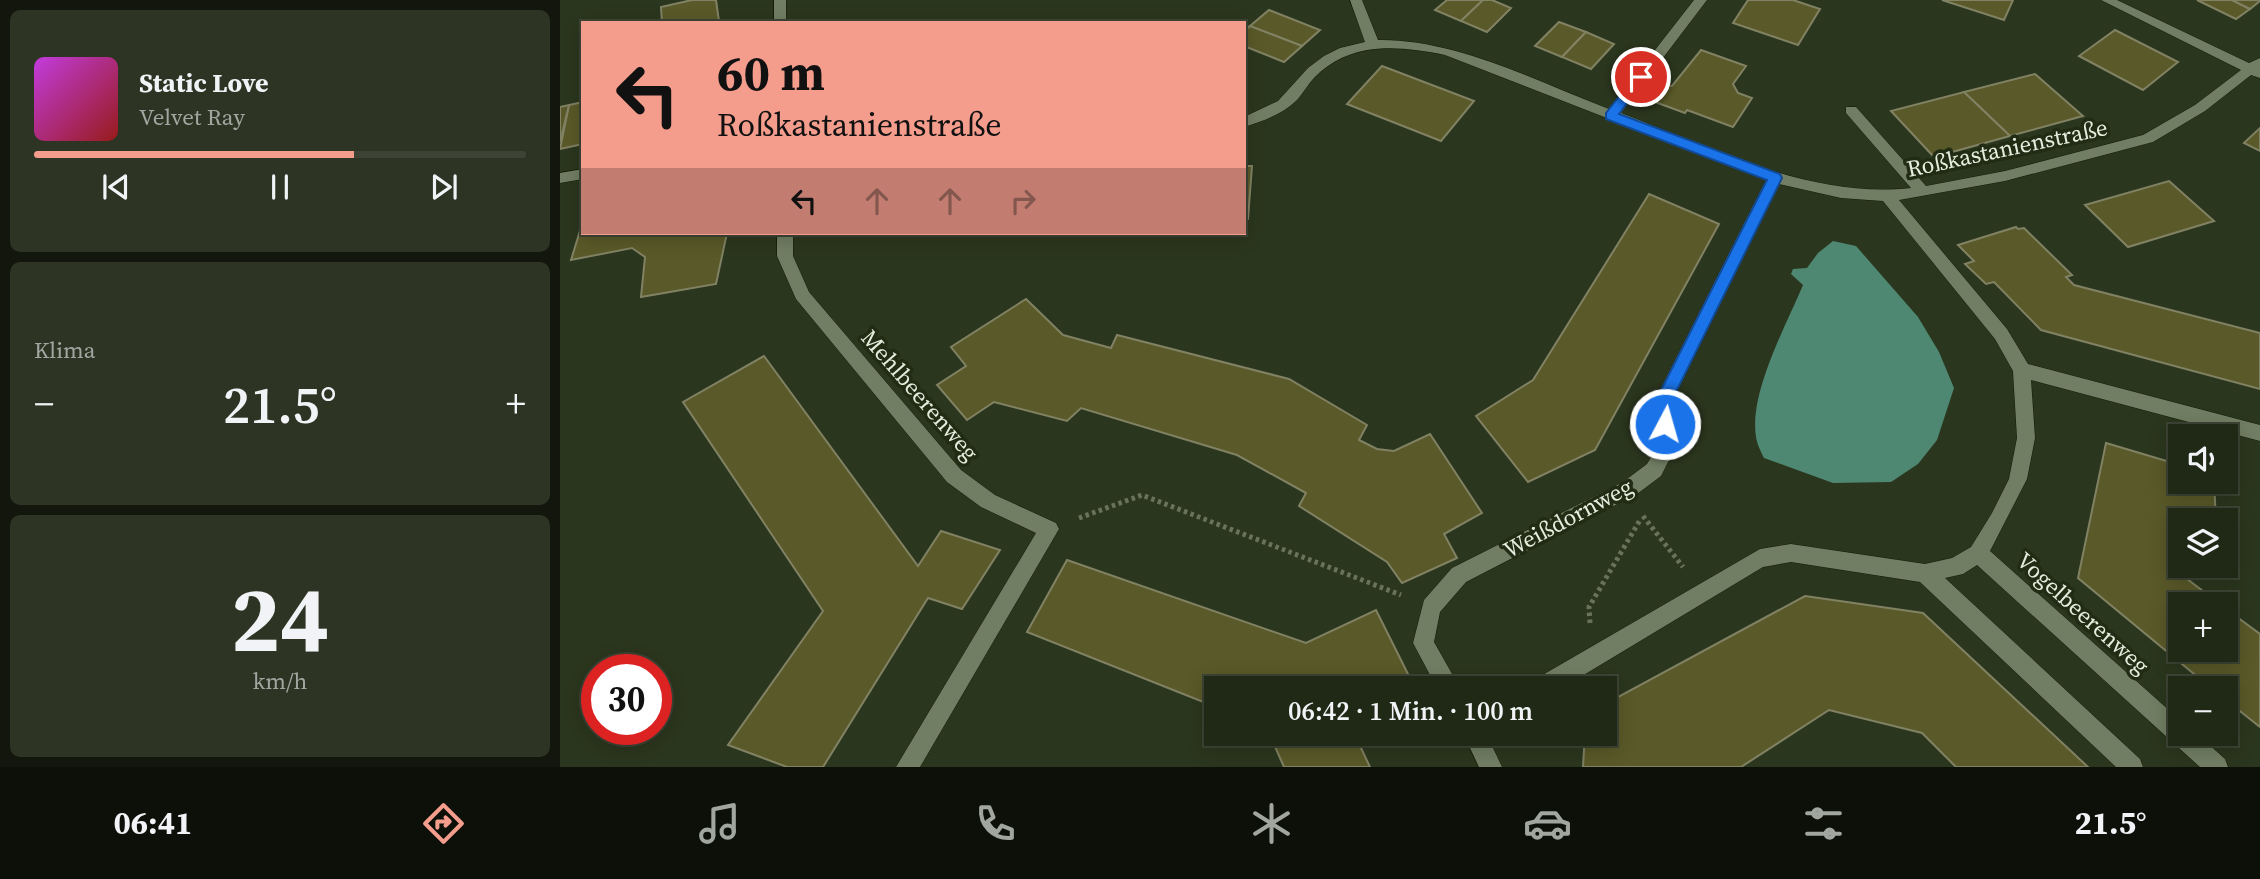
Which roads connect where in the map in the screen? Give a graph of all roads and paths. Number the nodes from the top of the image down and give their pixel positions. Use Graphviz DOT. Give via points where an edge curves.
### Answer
graph roads {
  1 [pos="780,0"];
  2 [pos="1356,0"];
  3 [pos="1701,0"];
  4 [pos="2108,0"];
  5 [pos="780,21"];
  6 [pos="1372,42"];
  7 [pos="2257,69"];
  8 [pos="1851,110"];
  9 [pos="1611,116"];
  10 [pos="1246,121"];
  11 [pos="581,174"];
  12 [pos="560,178"];
  13 [pos="1775,178"];
  14 [pos="1923,192"];
  15 [pos="1887,196"];
  16 [pos="785,235"];
  17 [pos="2022,370"];
  18 [pos="2260,433"];
  19 [pos="1623,490"];
  20 [pos="1642,516"];
  21 [pos="1049,529"];
  22 [pos="1978,553"];
  23 [pos="1925,573"];
  24 [pos="1702,593"];
  25 [pos="1431,607"];
  26 [pos="1593,657"];
  27 [pos="1442,676"];
  28 [pos="1562,676"];
  29 [pos="1480,746"];
  30 [pos="906,767"];
  31 [pos="1491,767"];
  32 [pos="2132,767"];
  33 [pos="2217,767"];
  1 -- 5 [label="street"];
  2 -- 6 [label="street"];
  3 -- 9 [label="street"];
  4 -- 7 [label="street"];
  6 -- 9 [label="street, Roßkastanienstraße" via="1448,52"];
  6 -- 10 [label="street, Roßkastanienstraße" via="1338,55 1313,71 1280,106"];
  7 -- 14 [label="street, Roßkastanienstraße" via="2148,139"];
  8 -- 14 [label="street"];
  9 -- 13 [label="street, Roßkastanienstraße"];
  11 -- 12 [label="street"];
  13 -- 15 [label="street, Roßkastanienstraße" via="1841,193"];
  13 -- 19 [label="street, Weißdornweg" via="1664,400 1666,448 1654,470"];
  14 -- 15 [label="street, Roßkastanienstraße"];
  15 -- 17 [label="street" via="2001,334"];
  16 -- 21 [label="street, Mehlbeerenweg" via="785,256 802,295 954,475 988,501"];
  17 -- 18 [label="street"];
  17 -- 22 [label="street" via="2026,438 2018,479"];
  19 -- 20 [label="path"];
  19 -- 25 [label="street, Weißdornweg" via="1459,575"];
  20 -- 24 [label="path"];
  20 -- 26 [label="path" via="1589,607"];
  21 -- 25 [label="path" via="1142,495"];
  21 -- 30 [label="street"];
  22 -- 23 [label="street" via="1956,567"];
  22 -- 33 [label="street, Vogelbeerenweg"];
  23 -- 24 [label="street" via="1791,554 1760,558"];
  23 -- 32 [label="street"];
  24 -- 26 [label="street"];
  25 -- 27 [label="street, Weißdornweg" via="1423,643"];
  26 -- 28 [label="street"];
  29 -- 31 [label="street"];
}
